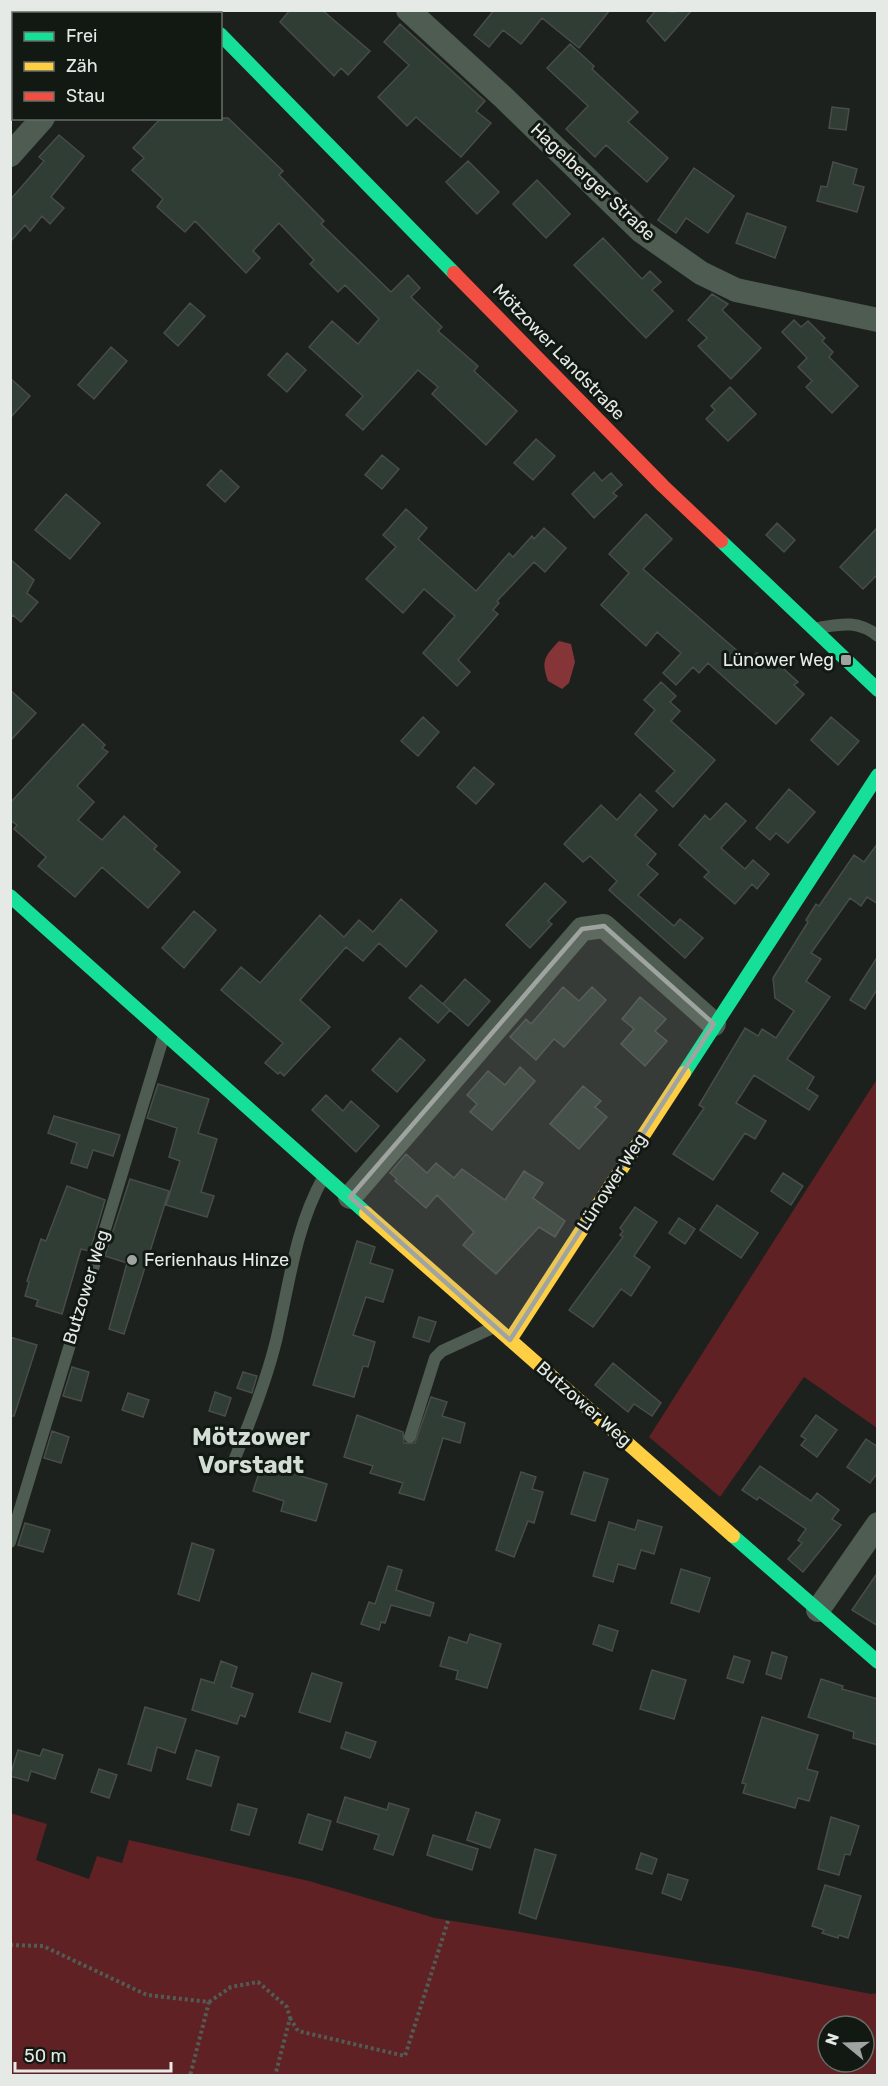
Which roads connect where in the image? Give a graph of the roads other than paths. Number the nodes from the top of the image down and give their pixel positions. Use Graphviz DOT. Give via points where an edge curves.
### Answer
graph roads {
  1 [pos="408,10"];
  2 [pos="222,36"];
  3 [pos="41,120"];
  4 [pos="10,155"];
  5 [pos="878,320"];
  6 [pos="813,628"];
  7 [pos="878,636"];
  8 [pos="878,690"];
  9 [pos="878,775"];
  10 [pos="10,896"];
  11 [pos="714,1024"];
  12 [pos="165,1032"];
  13 [pos="325,1175"];
  14 [pos="350,1197"];
  15 [pos="493,1327"];
  16 [pos="510,1340"];
  17 [pos="410,1437"];
  18 [pos="235,1458"];
  19 [pos="878,1524"];
  20 [pos="10,1542"];
  21 [pos="818,1610"];
  22 [pos="878,1662"];
  1 -- 5 [label="street, Hagelberger Straße" via="641,231 701,273 736,290"];
  2 -- 6 [label="street, Mötzower Landstraße" via="663,486"];
  3 -- 4 [label="street"];
  6 -- 7 [label="lane" via="849,622"];
  6 -- 8 [label="street, Mötzower Landstraße"];
  9 -- 11 [label="street, Lünower Weg"];
  10 -- 12 [label="street, Butzower Weg"];
  11 -- 14 [label="street" via="604,926 582,929"];
  11 -- 16 [label="street, Lünower Weg"];
  12 -- 13 [label="street, Butzower Weg"];
  12 -- 20 [label="lane, Butzower Weg"];
  13 -- 14 [label="street, Butzower Weg"];
  13 -- 18 [label="lane" via="311,1199 285,1287 273,1352"];
  14 -- 15 [label="street, Butzower Weg"];
  15 -- 16 [label="street, Butzower Weg"];
  15 -- 17 [label="lane" via="435,1358"];
  16 -- 21 [label="street, Butzower Weg"];
  19 -- 21 [label="street"];
  21 -- 22 [label="street, Butzower Weg"];
}
